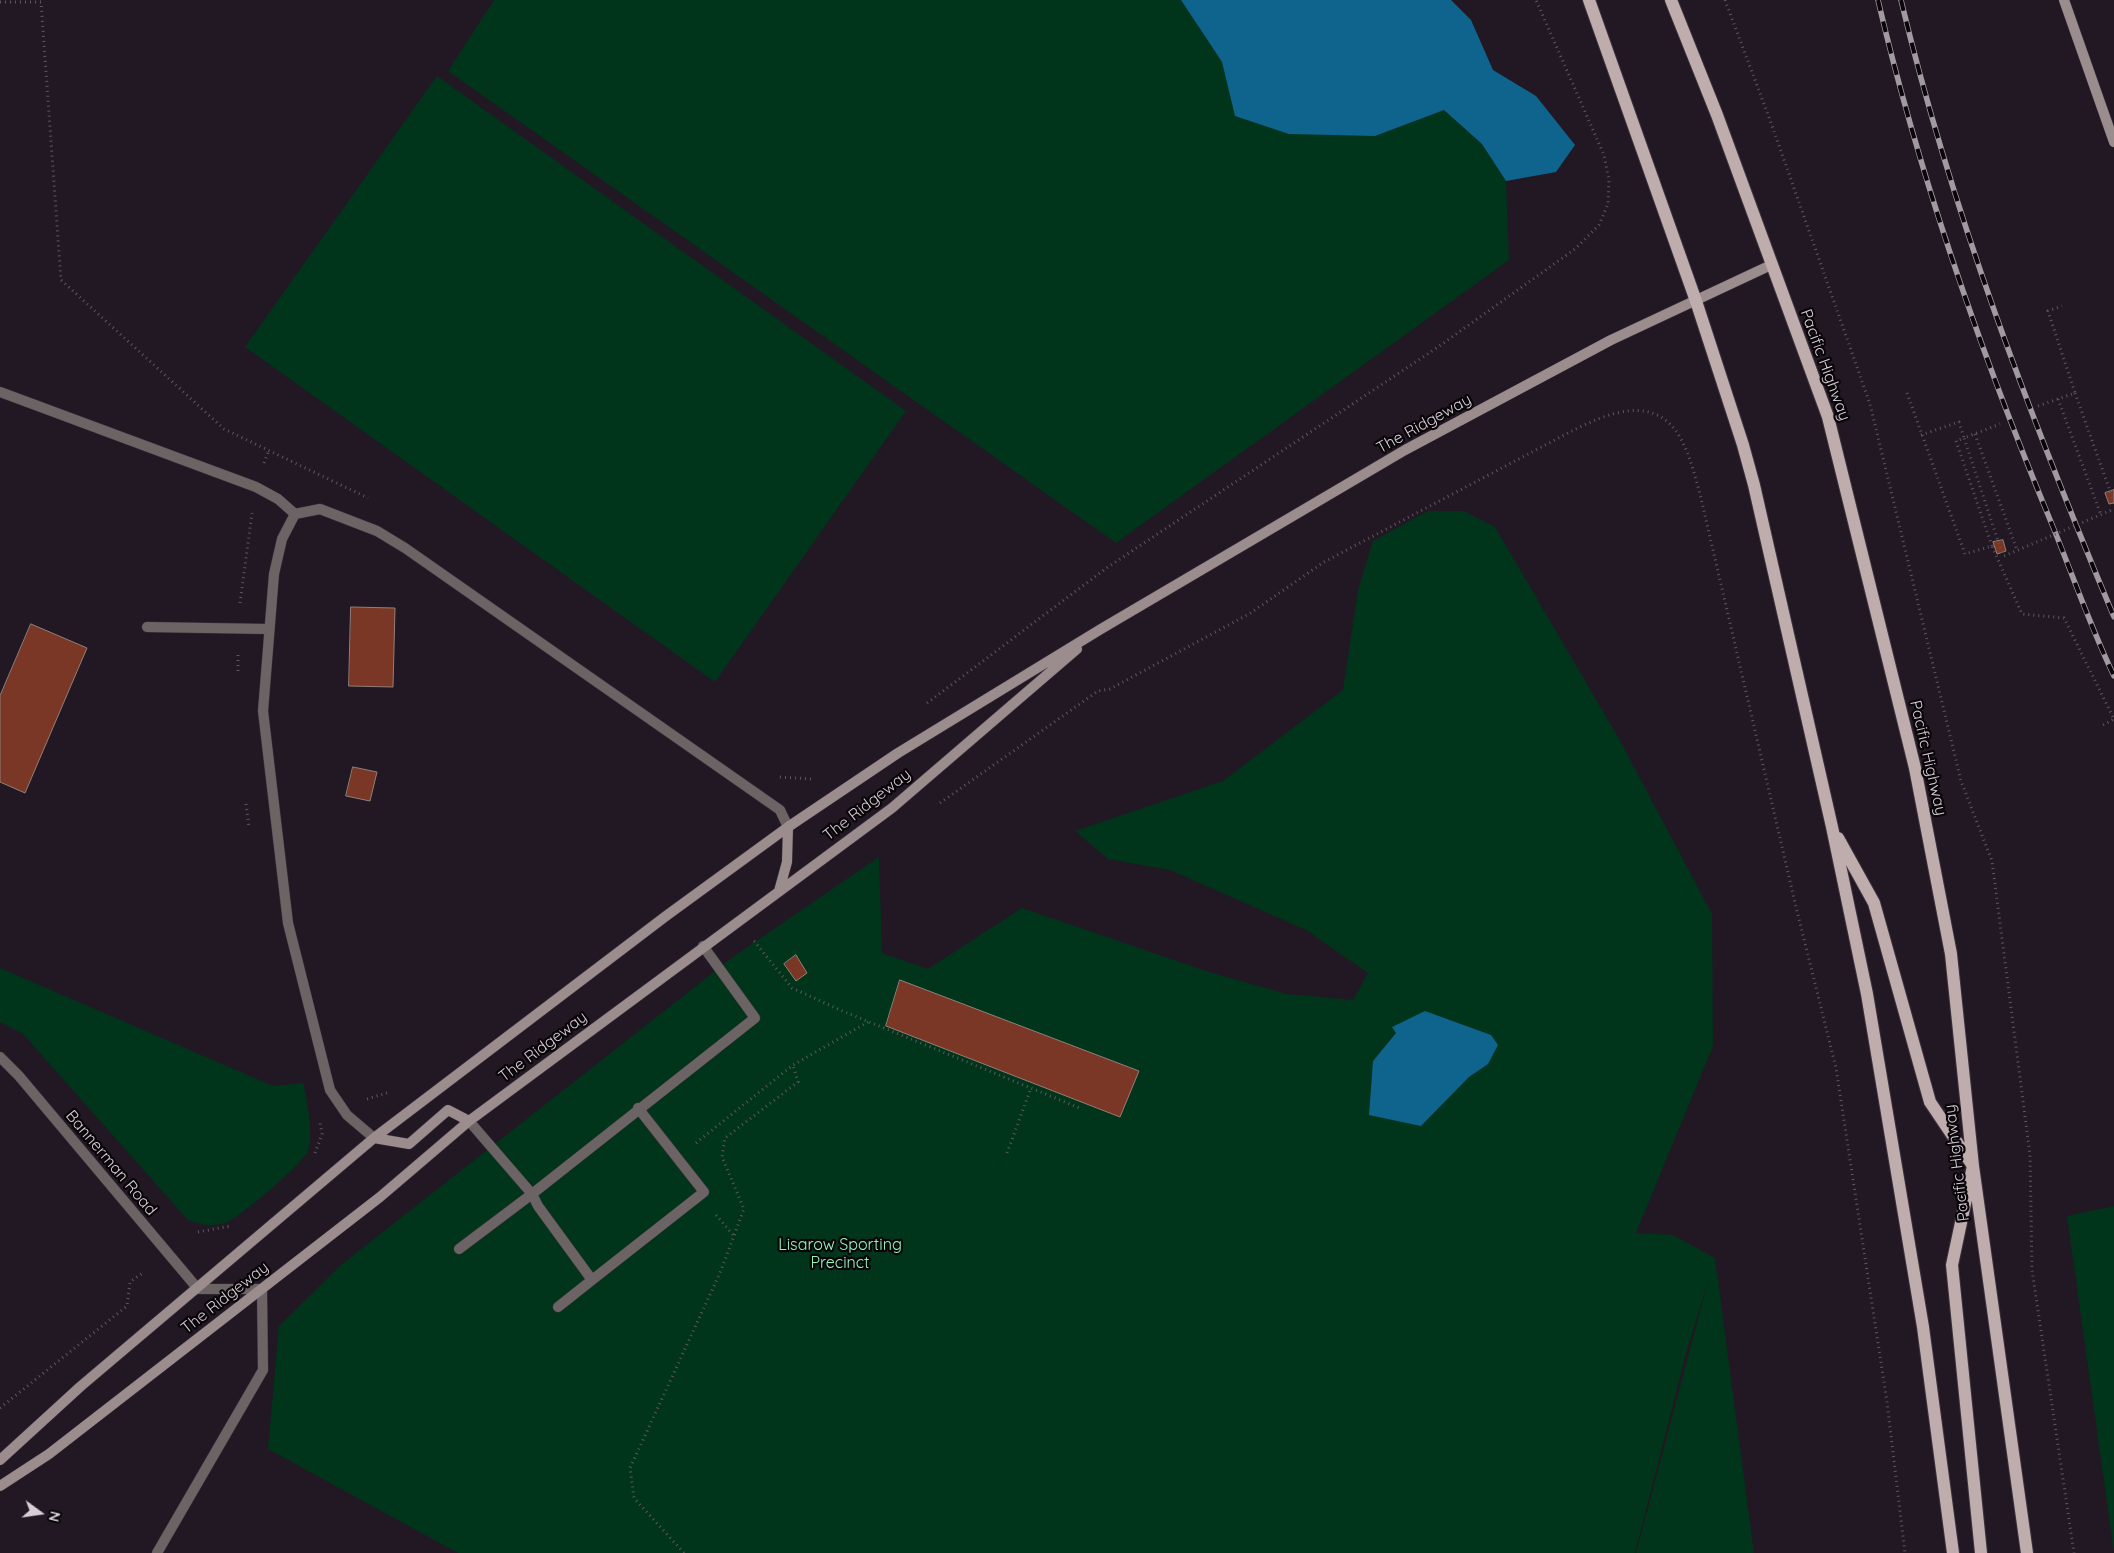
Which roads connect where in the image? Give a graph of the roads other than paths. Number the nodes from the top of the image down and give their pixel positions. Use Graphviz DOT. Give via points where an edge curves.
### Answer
graph roads {
  1 [pos="1589,0"];
  2 [pos="1671,0"];
  3 [pos="2064,0"];
  4 [pos="2114,142"];
  5 [pos="1771,265"];
  6 [pos="1696,301"];
  7 [pos="0,392"];
  8 [pos="295,514"];
  9 [pos="147,627"];
  10 [pos="268,629"];
  11 [pos="1101,629"];
  12 [pos="788,827"];
  13 [pos="1832,827"];
  14 [pos="779,891"];
  15 [pos="703,946"];
  16 [pos="0,1057"];
  17 [pos="638,1108"];
  18 [pos="469,1121"];
  19 [pos="374,1138"];
  20 [pos="1973,1166"];
  21 [pos="532,1194"];
  22 [pos="458,1249"];
  23 [pos="592,1280"];
  24 [pos="198,1289"];
  25 [pos="262,1289"];
  26 [pos="558,1307"];
  27 [pos="0,1460"];
  28 [pos="0,1486"];
  29 [pos="157,1553"];
  30 [pos="1953,1553"];
  31 [pos="1981,1553"];
  32 [pos="2027,1553"];
  1 -- 6 [label="main road"];
  2 -- 5 [label="main road, Pacific Highway"];
  3 -- 4 [label="street"];
  5 -- 6 [label="street, The Ridgeway"];
  5 -- 20 [label="main road, Pacific Highway" via="1828,417 1915,768 1951,954"];
  6 -- 11 [label="street, The Ridgeway" via="1611,340 1405,450"];
  6 -- 13 [label="main road" via="1752,477"];
  7 -- 8 [label="street" via="256,487 278,499"];
  8 -- 10 [label="street" via="282,539 274,574"];
  8 -- 12 [label="street" via="320,509 345,517 391,540 780,810"];
  9 -- 10 [label="street"];
  10 -- 19 [label="street" via="263,715 288,923 330,1090 347,1115"];
  11 -- 12 [label="street, The Ridgeway" via="898,753"];
  11 -- 14 [label="street, The Ridgeway" via="892,808"];
  12 -- 14 [label="street" via="787,862"];
  12 -- 19 [label="street, The Ridgeway"];
  13 -- 20 [label="main road" via="1874,903 1930,1102"];
  13 -- 30 [label="main road" via="1867,994 1920,1308"];
  14 -- 15 [label="street, The Ridgeway"];
  15 -- 17 [label="street" via="755,1018"];
  15 -- 18 [label="street, The Ridgeway"];
  16 -- 24 [label="street, Bannerman Road"];
  17 -- 21 [label="street"];
  17 -- 23 [label="street" via="704,1192"];
  18 -- 19 [label="street" via="448,1110 409,1144"];
  18 -- 21 [label="street"];
  18 -- 25 [label="street, The Ridgeway" via="380,1198"];
  19 -- 24 [label="street, The Ridgeway"];
  20 -- 31 [label="main road" via="1952,1265"];
  20 -- 32 [label="main road, Pacific Highway"];
  21 -- 22 [label="street"];
  21 -- 23 [label="street"];
  23 -- 26 [label="street"];
  24 -- 25 [label="street"];
  24 -- 27 [label="street, The Ridgeway" via="81,1386"];
  25 -- 28 [label="street, The Ridgeway" via="49,1454"];
  25 -- 29 [label="street" via="263,1370"];
}
